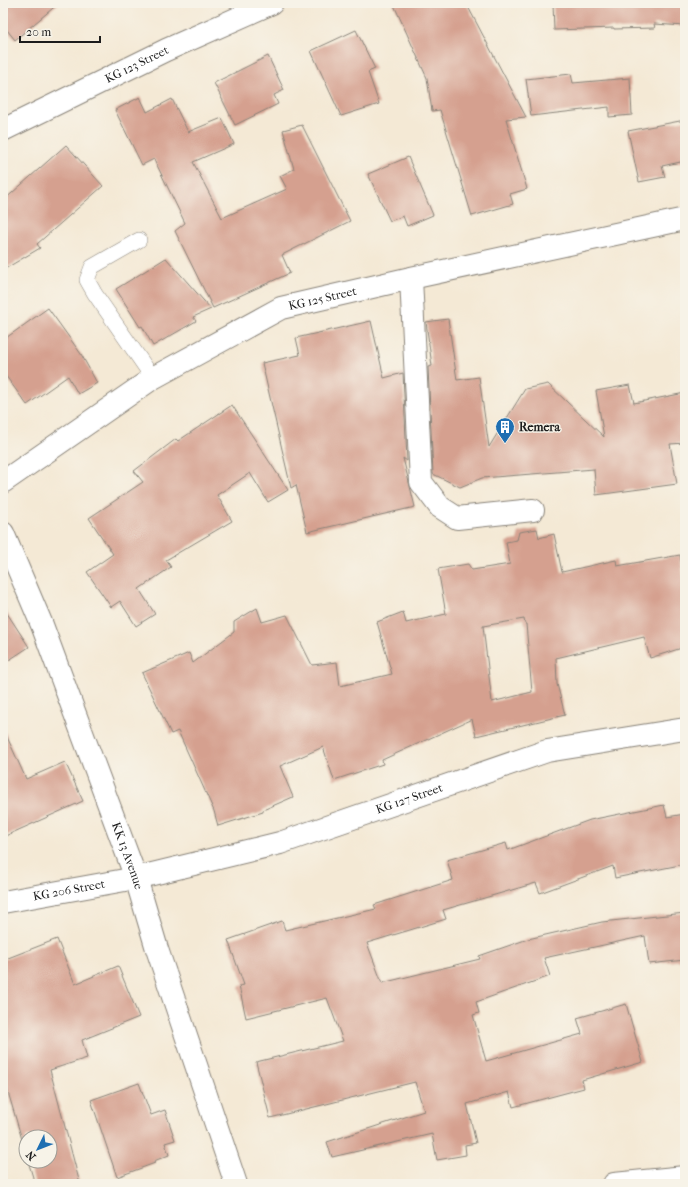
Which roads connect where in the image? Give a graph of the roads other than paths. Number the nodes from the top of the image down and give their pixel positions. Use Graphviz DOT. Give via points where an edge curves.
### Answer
graph roads {
  1 [pos="272,3"];
  2 [pos="3,130"];
  3 [pos="685,219"];
  4 [pos="139,240"];
  5 [pos="411,278"];
  6 [pos="154,378"];
  7 [pos="3,482"];
  8 [pos="533,510"];
  9 [pos="3,533"];
  10 [pos="685,729"];
  11 [pos="136,878"];
  12 [pos="3,902"];
  13 [pos="685,1178"];
  14 [pos="236,1184"];
  15 [pos="614,1184"];
  1 -- 2 [label="street, KG 123 Street" via="166,50"];
  3 -- 5 [label="street, KG 125 Street"];
  4 -- 6 [label="lane" via="92,267 87,280"];
  5 -- 6 [label="street, KG 125 Street" via="281,308"];
  5 -- 8 [label="street" via="421,482 440,507 456,518"];
  6 -- 7 [label="street, KG 125 Street"];
  9 -- 11 [label="street, KK 13 Avenue" via="42,626"];
  10 -- 11 [label="street, KG 127 Street" via="547,751 280,843"];
  11 -- 12 [label="street, KG 206 Street"];
  11 -- 14 [label="street, KK 13 Avenue" via="157,949"];
  13 -- 15 [label="street"];
}
